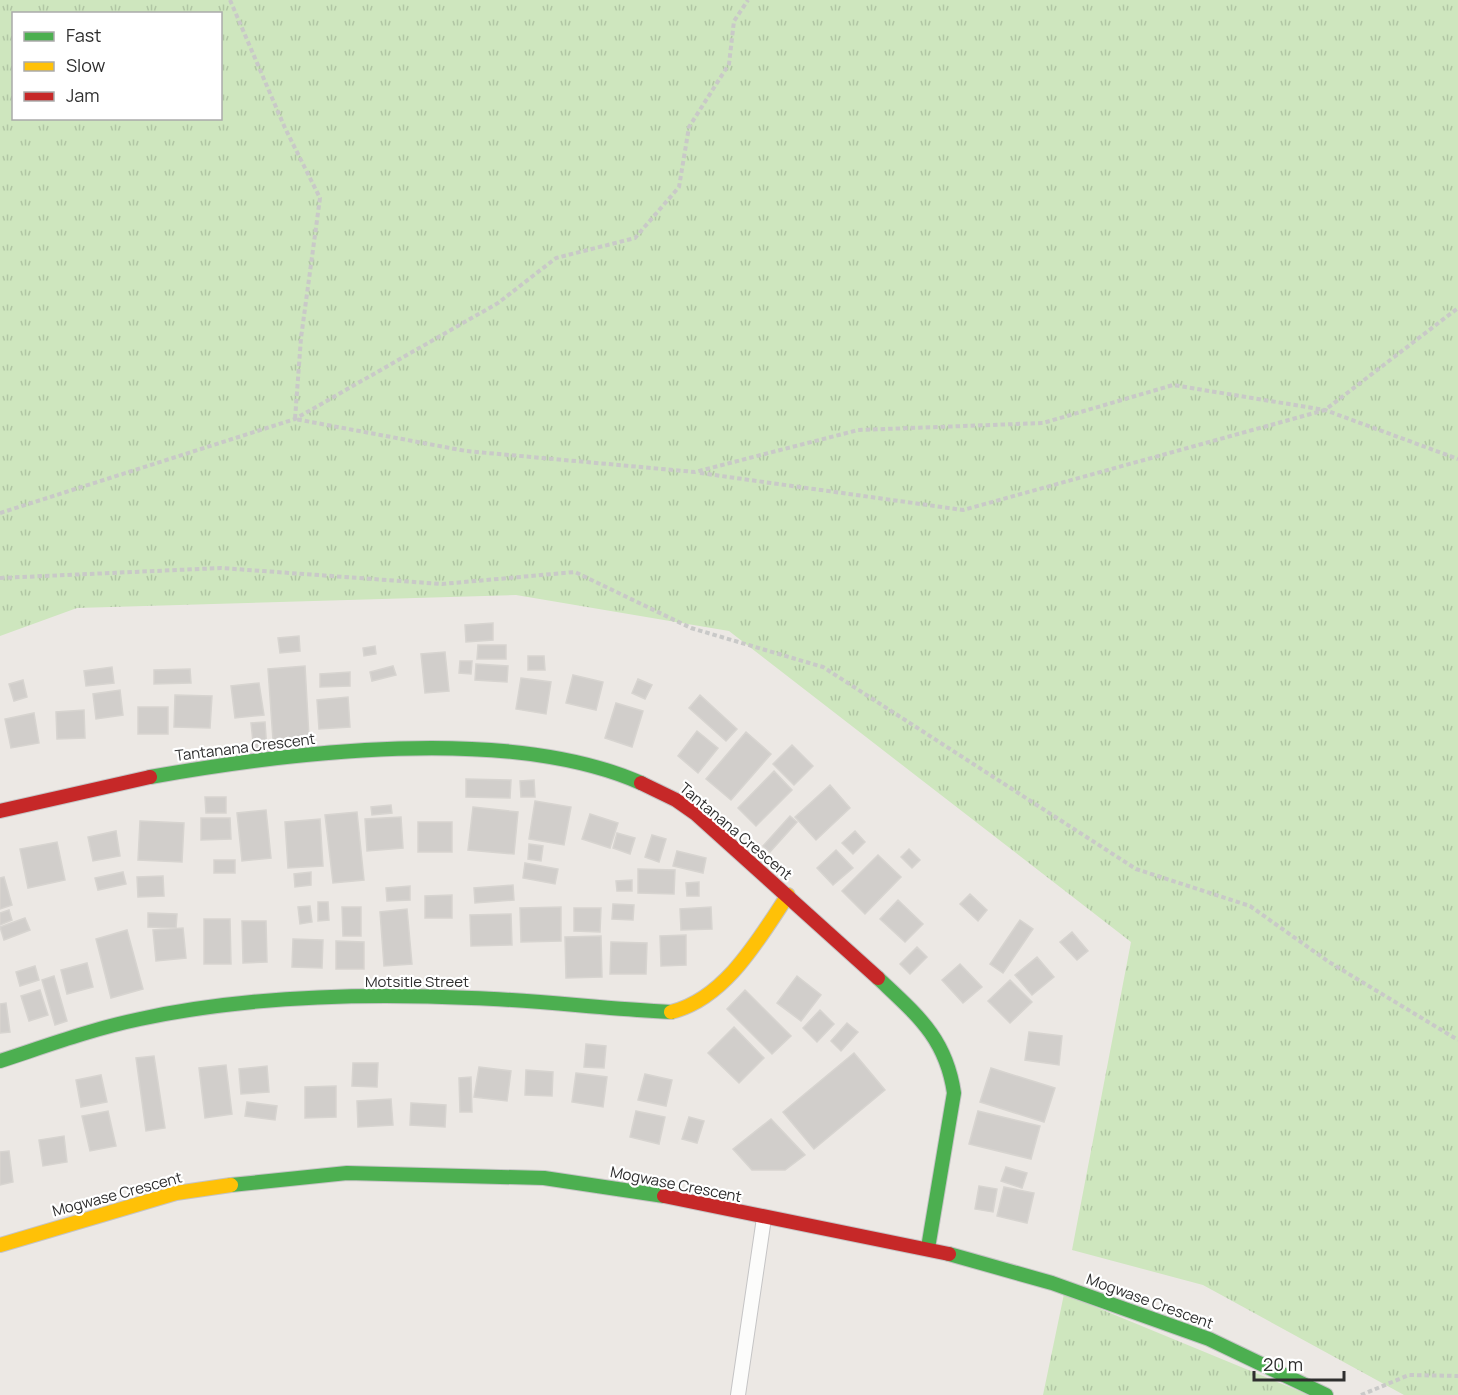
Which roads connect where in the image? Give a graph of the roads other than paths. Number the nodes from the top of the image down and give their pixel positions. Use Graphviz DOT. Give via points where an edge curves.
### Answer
graph roads {
  1 [pos="0,811"];
  2 [pos="788,895"];
  3 [pos="0,1061"];
  4 [pos="764,1218"];
  5 [pos="0,1245"];
  6 [pos="928,1248"];
  7 [pos="738,1395"];
  8 [pos="1326,1395"];
  1 -- 2 [label="street, Tantanana Crescent" via="117,781 201,768 321,755 475,748 573,762 626,776 669,795"];
  2 -- 3 [label="street, Motsitle Street" via="764,932 710,994 693,1006 671,1012 474,998 294,1000 160,1015 88,1032"];
  2 -- 6 [label="street, Tantanana Crescent" via="916,1015 942,1045 954,1093"];
  4 -- 5 [label="street, Mogwase Crescent" via="635,1190 544,1178 347,1173 176,1193"];
  4 -- 6 [label="street, Mogwase Crescent"];
  4 -- 7 [label="lane"];
  6 -- 8 [label="street, Mogwase Crescent" via="1052,1283 1209,1339"];
}
